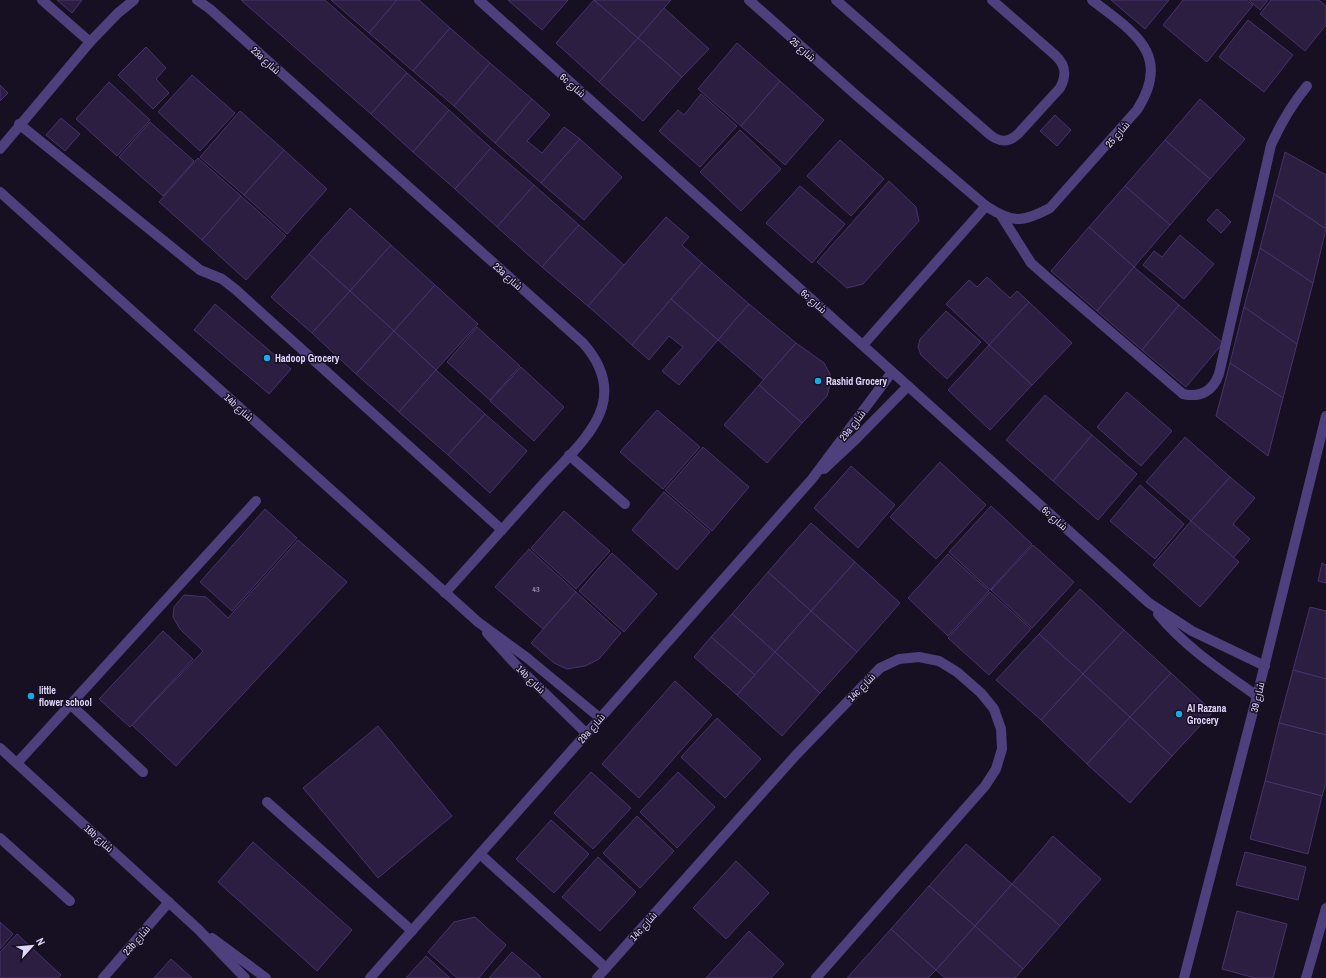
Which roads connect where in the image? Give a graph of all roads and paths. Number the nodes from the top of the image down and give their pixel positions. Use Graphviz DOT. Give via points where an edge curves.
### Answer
graph roads {
  1 [pos="42,0"];
  2 [pos="134,0"];
  3 [pos="197,0"];
  4 [pos="479,0"];
  5 [pos="749,0"];
  6 [pos="836,0"];
  7 [pos="992,0"];
  8 [pos="1092,0"];
  9 [pos="90,42"];
  10 [pos="1307,86"];
  11 [pos="19,124"];
  12 [pos="0,149"];
  13 [pos="0,192"];
  14 [pos="986,206"];
  15 [pos="1002,217"];
  16 [pos="863,345"];
  17 [pos="892,372"];
  18 [pos="908,386"];
  19 [pos="1326,416"];
  20 [pos="569,456"];
  21 [pos="812,479"];
  22 [pos="256,501"];
  23 [pos="625,504"];
  24 [pos="502,530"];
  25 [pos="445,593"];
  26 [pos="1149,603"];
  27 [pos="478,622"];
  28 [pos="1265,666"];
  29 [pos="1257,696"];
  30 [pos="70,704"];
  31 [pos="600,718"];
  32 [pos="587,734"];
  33 [pos="0,748"];
  34 [pos="17,763"];
  35 [pos="143,772"];
  36 [pos="267,802"];
  37 [pos="0,838"];
  38 [pos="480,854"];
  39 [pos="70,901"];
  40 [pos="170,902"];
  41 [pos="1326,908"];
  42 [pos="198,929"];
  43 [pos="412,931"];
  44 [pos="606,968"];
  45 [pos="103,978"];
  46 [pos="245,978"];
  47 [pos="266,978"];
  48 [pos="370,978"];
  49 [pos="597,978"];
  50 [pos="816,978"];
  51 [pos="1184,978"];
  52 [pos="1306,978"];
  1 -- 9 [label="street"];
  2 -- 9 [label="street"];
  3 -- 20 [label="street, 23a شارع" via="595,356 604,383 603,406 596,422"];
  4 -- 16 [label="street, 6c شارع"];
  5 -- 14 [label="street, شارع 25"];
  6 -- 7 [label="street" via="993,137 1005,141 1013,139 1060,88 1065,70 1062,61"];
  8 -- 15 [label="street, شارع 25" via="1140,40 1149,56 1152,75 1148,94 1137,110 1050,208 1035,216 1018,219"];
  9 -- 11 [label="street"];
  10 -- 15 [label="street" via="1291,105 1271,144 1219,374 1216,383 1202,395 1183,394 1031,263"];
  11 -- 12 [label="street"];
  11 -- 24 [label="street" via="200,270 222,279 235,289"];
  13 -- 25 [label="street, 14b شارع"];
  14 -- 15 [label="street, شارع 25"];
  14 -- 16 [label="street"];
  16 -- 17 [label="street, 6c شارع"];
  17 -- 18 [label="street, 6c شارع"];
  17 -- 21 [label="street, 29a شارع"];
  18 -- 21 [label="street, 29a شارع"];
  18 -- 26 [label="street, 6c شارع"];
  19 -- 28 [label="street, شارع 39"];
  20 -- 23 [label="street"];
  20 -- 24 [label="street, 23a شارع"];
  21 -- 31 [label="street, 29a شارع"];
  22 -- 30 [label="street"];
  24 -- 25 [label="street, 23a شارع"];
  25 -- 27 [label="street, 14b شارع"];
  26 -- 28 [label="street, 6c شارع" via="1198,634"];
  26 -- 29 [label="street, 6c شارع" via="1206,661"];
  27 -- 31 [label="street, 14b شارع" via="526,657"];
  27 -- 32 [label="street, 14b شارع" via="518,667"];
  28 -- 29 [label="street, شارع 39"];
  29 -- 51 [label="street, شارع 39"];
  30 -- 34 [label="street"];
  30 -- 35 [label="street"];
  31 -- 32 [label="street, 29a شارع"];
  32 -- 38 [label="street, 29a شارع"];
  33 -- 34 [label="street, 16b شارع"];
  34 -- 40 [label="street, 16b شارع"];
  36 -- 43 [label="street"];
  37 -- 39 [label="street"];
  38 -- 43 [label="street, 29a شارع"];
  38 -- 44 [label="street"];
  40 -- 42 [label="street, 16b شارع"];
  40 -- 45 [label="street, 23b شارع"];
  41 -- 52 [label="street"];
  42 -- 46 [label="street, 16b شارع"];
  42 -- 47 [label="street, 16b شارع"];
  43 -- 48 [label="street, 29a شارع"];
  44 -- 49 [label="street, 14c شارع"];
  44 -- 50 [label="street, 14c شارع" via="796,755 880,668 899,659 919,657 939,661 967,681 994,709 1001,729 1002,749 996,769 985,786"];
}
